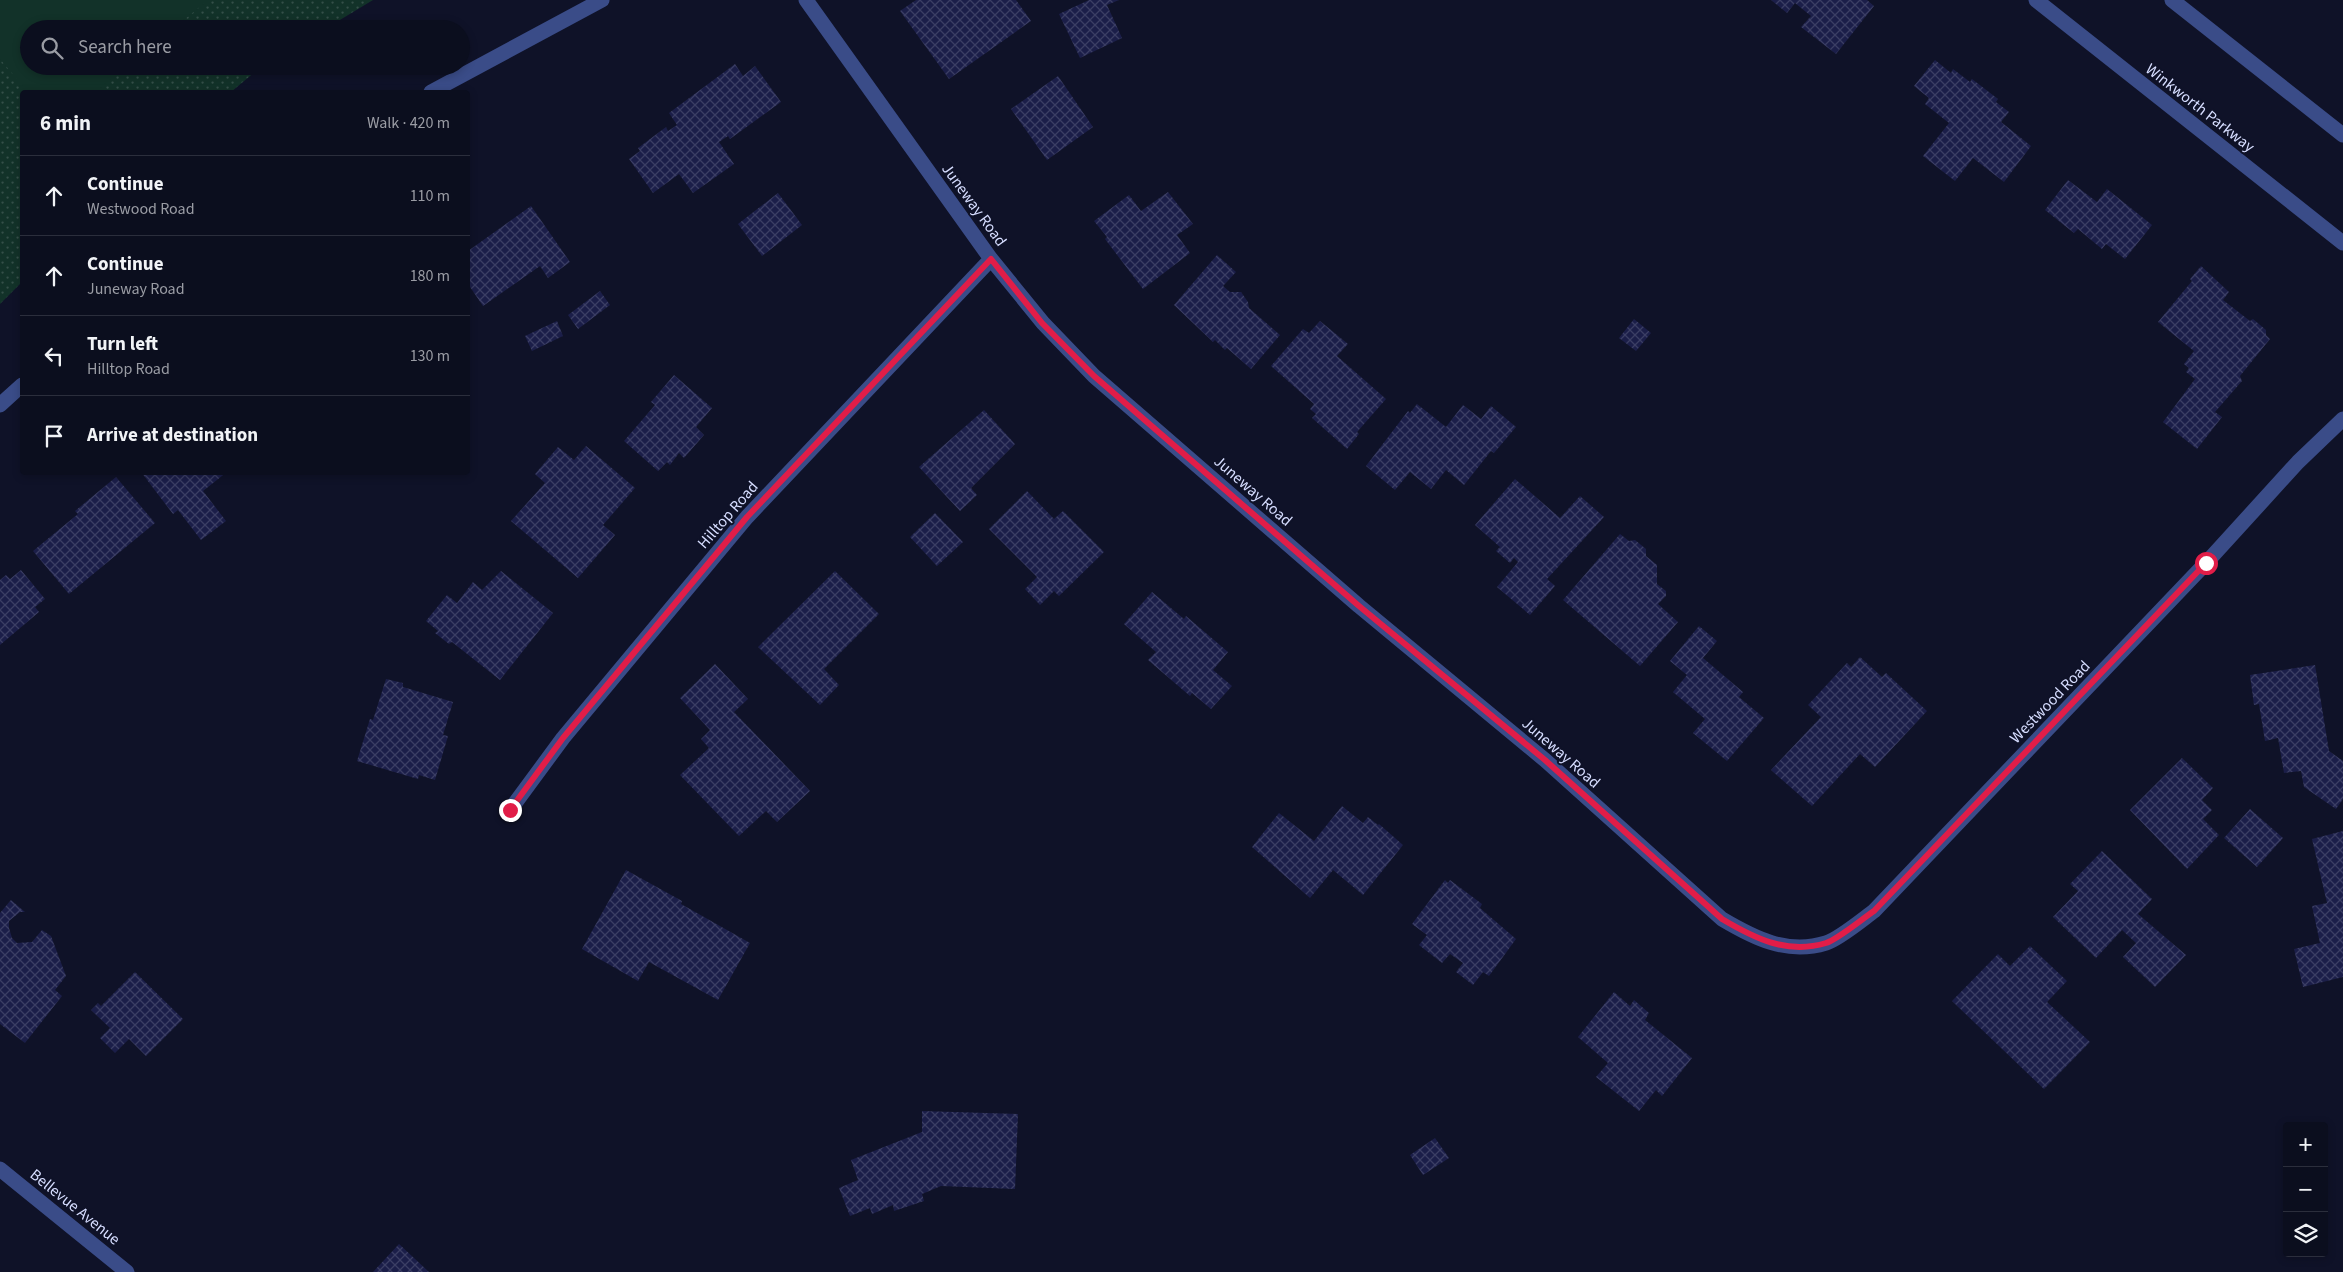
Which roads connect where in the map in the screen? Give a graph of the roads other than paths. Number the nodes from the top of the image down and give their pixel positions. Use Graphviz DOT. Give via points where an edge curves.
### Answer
graph roads {
  1 [pos="602,0"];
  2 [pos="806,0"];
  3 [pos="2036,0"];
  4 [pos="2172,0"];
  5 [pos="470,71"];
  6 [pos="463,75"];
  7 [pos="435,90"];
  8 [pos="2343,135"];
  9 [pos="2343,243"];
  10 [pos="991,259"];
  11 [pos="20,387"];
  12 [pos="0,405"];
  13 [pos="2343,419"];
  14 [pos="510,810"];
  15 [pos="1752,936"];
  16 [pos="0,1169"];
  17 [pos="127,1272"];
  1 -- 5 [label="street"];
  2 -- 10 [label="street, Juneway Road"];
  3 -- 9 [label="street, Winkworth Parkway"];
  4 -- 8 [label="street"];
  6 -- 7 [label="street"];
  10 -- 14 [label="street, Hilltop Road" via="747,517 563,738"];
  10 -- 15 [label="street, Juneway Road" via="1042,323 1094,376 1359,606 1545,760 1722,919"];
  11 -- 12 [label="street"];
  13 -- 15 [label="street, Westwood Road" via="2298,462 1874,911 1827,943 1787,948"];
  16 -- 17 [label="street, Bellevue Avenue"];
}
